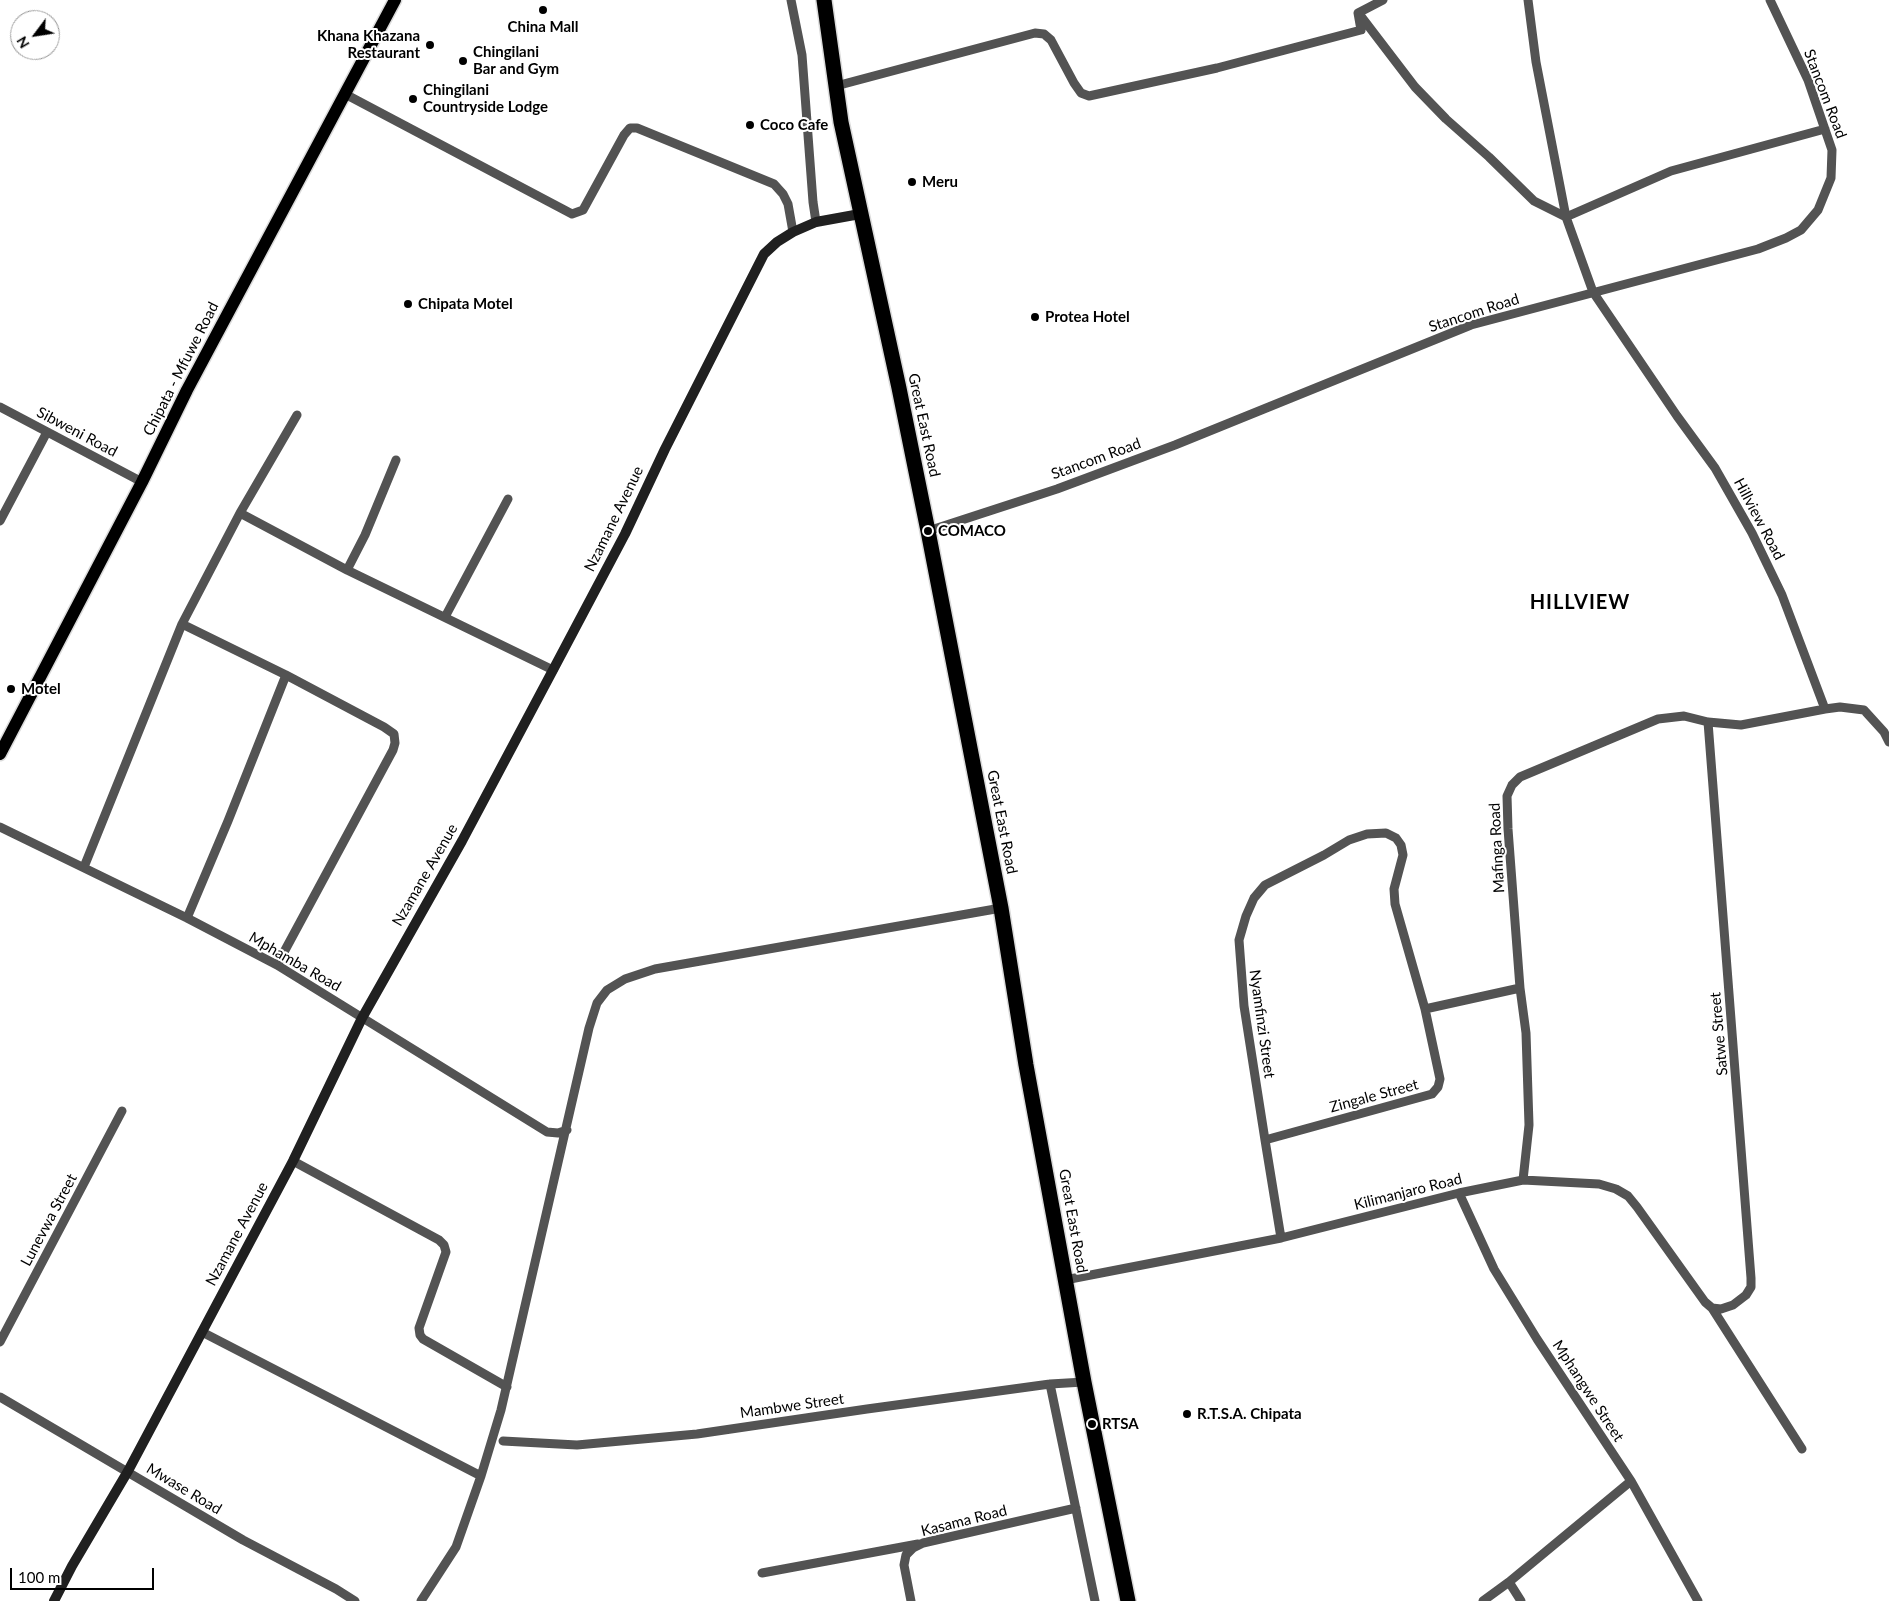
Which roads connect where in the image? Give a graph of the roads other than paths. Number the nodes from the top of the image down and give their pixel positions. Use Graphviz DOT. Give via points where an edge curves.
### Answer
graph roads {
  1 [pos="394,0"];
  2 [pos="791,0"];
  3 [pos="817,0"];
  4 [pos="824,0"];
  5 [pos="1384,0"];
  6 [pos="1528,0"];
  7 [pos="1770,0"];
  8 [pos="1358,12"];
  9 [pos="831,52"];
  10 [pos="836,86"];
  11 [pos="345,94"];
  12 [pos="1825,129"];
  13 [pos="860,214"];
  14 [pos="1566,217"];
  15 [pos="816,222"];
  16 [pos="793,232"];
  17 [pos="1593,292"];
  18 [pos="0,407"];
  19 [pos="297,415"];
  20 [pos="47,432"];
  21 [pos="396,460"];
  22 [pos="142,482"];
  23 [pos="508,499"];
  24 [pos="240,513"];
  25 [pos="0,521"];
  26 [pos="928,531"];
  27 [pos="347,570"];
  28 [pos="445,617"];
  29 [pos="182,624"];
  30 [pos="554,670"];
  31 [pos="286,675"];
  32 [pos="1825,709"];
  33 [pos="1708,722"];
  34 [pos="1889,742"];
  35 [pos="0,754"];
  36 [pos="0,827"];
  37 [pos="84,867"];
  38 [pos="1001,908"];
  39 [pos="187,918"];
  40 [pos="277,965"];
  41 [pos="1520,988"];
  42 [pos="1425,1009"];
  43 [pos="362,1018"];
  44 [pos="122,1110"];
  45 [pos="567,1130"];
  46 [pos="1265,1140"];
  47 [pos="293,1161"];
  48 [pos="1523,1180"];
  49 [pos="1459,1193"];
  50 [pos="1280,1238"];
  51 [pos="1066,1280"];
  52 [pos="1708,1305"];
  53 [pos="202,1332"];
  54 [pos="0,1342"];
  55 [pos="1084,1382"];
  56 [pos="1050,1384"];
  57 [pos="507,1386"];
  58 [pos="0,1397"];
  59 [pos="503,1440"];
  60 [pos="1802,1449"];
  61 [pos="128,1471"];
  62 [pos="481,1476"];
  63 [pos="1631,1481"];
  64 [pos="1076,1508"];
  65 [pos="924,1543"];
  66 [pos="762,1573"];
  67 [pos="1509,1582"];
  68 [pos="54,1601"];
  69 [pos="355,1601"];
  70 [pos="421,1601"];
  71 [pos="911,1601"];
  72 [pos="1095,1601"];
  73 [pos="1128,1601"];
  74 [pos="1483,1601"];
  75 [pos="1521,1601"];
  76 [pos="1698,1601"];
  1 -- 11 [label="main road, Chipata - Mfuwe Road"];
  2 -- 15 [label="street" via="802,55"];
  3 -- 9 [label="highway, Great East Road"];
  4 -- 9 [label="highway, Great East Road"];
  5 -- 8 [label="street"];
  6 -- 14 [label="street, Hillview Road" via="1536,62"];
  7 -- 12 [label="street, Stancom Road" via="1808,80"];
  8 -- 10 [label="street" via="1361,30 1217,68 1088,96 1080,93 1051,40 1044,34 1035,33"];
  8 -- 14 [label="street" via="1415,87 1446,119 1534,201"];
  9 -- 10 [label="highway, Great East Road"];
  10 -- 13 [label="highway, Great East Road" via="840,122"];
  11 -- 16 [label="street" via="572,214 582,210 624,135 630,128 637,128 774,184 788,204"];
  11 -- 22 [label="main road, Chipata - Mfuwe Road" via="187,390"];
  12 -- 14 [label="street" via="1670,171"];
  12 -- 17 [label="street, Stancom Road" via="1832,150 1830,178 1818,210 1801,230 1758,249"];
  13 -- 15 [label="street, Nzamane Avenue"];
  13 -- 26 [label="highway, Great East Road"];
  14 -- 17 [label="street, Hillview Road"];
  15 -- 16 [label="street, Nzamane Avenue"];
  16 -- 30 [label="street, Nzamane Avenue" via="764,254"];
  17 -- 26 [label="street, Stancom Road" via="1471,325 1175,445 1057,489"];
  17 -- 32 [label="street, Hillview Road" via="1715,468 1752,533 1782,595"];
  18 -- 20 [label="street, Sibweni Road"];
  19 -- 24 [label="street"];
  20 -- 22 [label="street, Sibweni Road"];
  20 -- 25 [label="street"];
  21 -- 27 [label="street"];
  22 -- 35 [label="main road, Chipata - Mfuwe Road"];
  23 -- 28 [label="street"];
  24 -- 27 [label="street"];
  24 -- 29 [label="street"];
  26 -- 38 [label="highway, Great East Road"];
  27 -- 28 [label="street"];
  28 -- 30 [label="street"];
  29 -- 31 [label="street"];
  29 -- 37 [label="street"];
  30 -- 43 [label="street, Nzamane Avenue" via="462,842"];
  31 -- 39 [label="street"];
  31 -- 40 [label="street" via="384,727 394,734 395,743"];
  32 -- 33 [label="street, Mafinga Road" via="1741,725"];
  32 -- 34 [label="street" via="1864,710"];
  33 -- 41 [label="street, Mafinga Road" via="1684,716 1658,719 1520,777 1512,785 1508,796 1508,829"];
  33 -- 52 [label="street, Satwe Street" via="1751,1278 1746,1295 1733,1305 1721,1309"];
  36 -- 37 [label="street, Mphamba Road"];
  37 -- 39 [label="street, Mphamba Road"];
  38 -- 45 [label="street" via="654,969 625,978 607,990 597,1003"];
  38 -- 51 [label="highway, Great East Road"];
  39 -- 40 [label="street, Mphamba Road"];
  40 -- 43 [label="street, Mphamba Road"];
  41 -- 42 [label="street"];
  41 -- 48 [label="street, Mafinga Road" via="1526,1033 1529,1125"];
  42 -- 46 [label="street, Zingale Street" via="1440,1079 1432,1094"];
  42 -- 46 [label="street, Nyamfinzi Street" via="1395,904 1394,889 1403,855 1396,838 1386,833 1367,834 1349,840 1265,885 1254,898 1239,940 1244,1006"];
  43 -- 45 [label="street, Mphamba Road" via="547,1132"];
  43 -- 47 [label="street, Nzamane Avenue"];
  44 -- 54 [label="street, Lunevwa Street"];
  45 -- 57 [label="street"];
  46 -- 50 [label="street, Nyamfinzi Street"];
  47 -- 53 [label="street, Nzamane Avenue"];
  47 -- 57 [label="street" via="444,1245 446,1252 419,1328 420,1335"];
  48 -- 49 [label="street, Kilimanjaro Road"];
  48 -- 52 [label="street, Kilimanjaro Road" via="1599,1184 1628,1196"];
  49 -- 50 [label="street, Kilimanjaro Road"];
  49 -- 63 [label="street, Mphangwe Street" via="1494,1269"];
  50 -- 51 [label="street, Kilimanjaro Road"];
  51 -- 55 [label="highway, Great East Road"];
  52 -- 60 [label="street, Kilimanjaro Road"];
  53 -- 61 [label="street, Nzamane Avenue"];
  53 -- 62 [label="street"];
  55 -- 56 [label="street, Mambwe Street"];
  55 -- 73 [label="highway, Great East Road"];
  56 -- 59 [label="street, Mambwe Street" via="697,1434 577,1445"];
  56 -- 64 [label="street"];
  57 -- 62 [label="street"];
  58 -- 61 [label="street, Mwase Road"];
  61 -- 68 [label="street, Nzamane Avenue"];
  61 -- 69 [label="street, Mwase Road" via="243,1540"];
  62 -- 70 [label="street" via="456,1547"];
  63 -- 67 [label="street"];
  63 -- 76 [label="street, Mphangwe Street"];
  64 -- 65 [label="street, Kasama Road"];
  64 -- 72 [label="street"];
  65 -- 66 [label="street"];
  65 -- 71 [label="street, Kasama Road" via="906,1555 904,1565"];
  67 -- 74 [label="street"];
  67 -- 75 [label="street"];
}
